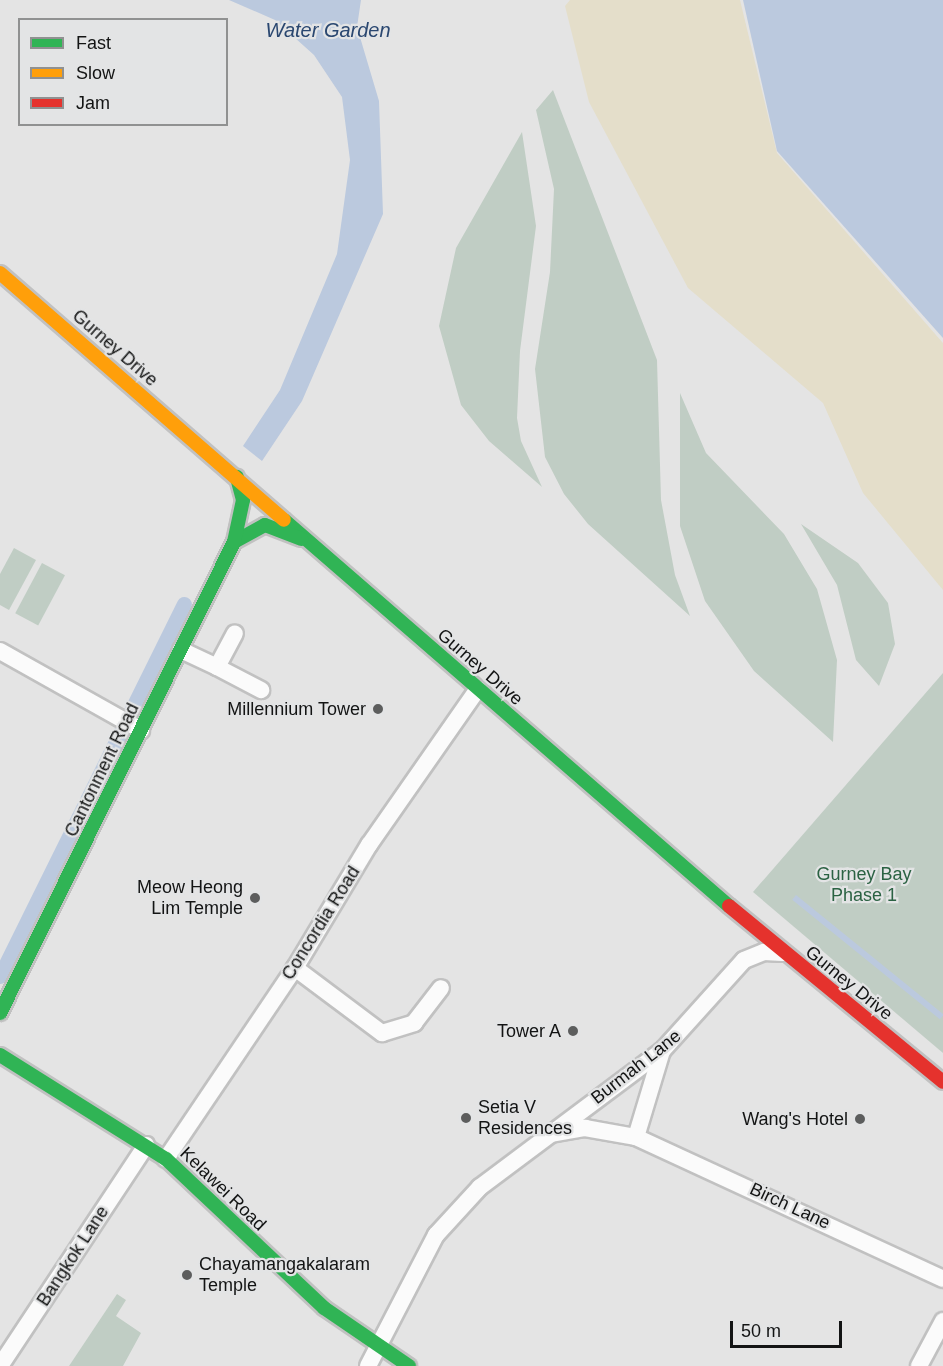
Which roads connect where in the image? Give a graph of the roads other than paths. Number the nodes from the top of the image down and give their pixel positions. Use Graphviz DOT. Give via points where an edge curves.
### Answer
graph roads {
  1 [pos="0,273"];
  2 [pos="237,477"];
  3 [pos="234,542"];
  4 [pos="312,545"];
  5 [pos="235,633"];
  6 [pos="181,650"];
  7 [pos="0,651"];
  8 [pos="217,667"];
  9 [pos="478,689"];
  10 [pos="261,690"];
  11 [pos="130,723"];
  12 [pos="783,952"];
  13 [pos="295,968"];
  14 [pos="441,988"];
  15 [pos="0,1012"];
  16 [pos="662,1051"];
  17 [pos="0,1055"];
  18 [pos="943,1082"];
  19 [pos="546,1134"];
  20 [pos="636,1137"];
  21 [pos="146,1145"];
  22 [pos="166,1159"];
  23 [pos="943,1279"];
  24 [pos="943,1321"];
  25 [pos="938,1345"];
  26 [pos="377,1346"];
  27 [pos="0,1366"];
  28 [pos="368,1366"];
  29 [pos="409,1366"];
  30 [pos="919,1366"];
  1 -- 2 [label="main road, Gurney Drive"];
  2 -- 3 [label="main road, Cantonment Road" via="243,500"];
  2 -- 4 [label="main road, Gurney Drive"];
  3 -- 4 [label="main road" via="265,525"];
  3 -- 6 [label="main road, Cantonment Road"];
  4 -- 9 [label="main road, Gurney Drive"];
  5 -- 8 [label="street"];
  6 -- 8 [label="street"];
  6 -- 11 [label="main road, Cantonment Road"];
  7 -- 11 [label="street"];
  8 -- 10 [label="street"];
  9 -- 12 [label="main road, Gurney Drive"];
  9 -- 13 [label="street, Concordia Road" via="369,844"];
  11 -- 15 [label="main road, Cantonment Road"];
  12 -- 16 [label="street, Burmah Lane" via="764,952 744,960"];
  12 -- 18 [label="main road, Gurney Drive"];
  13 -- 14 [label="street" via="382,1033 414,1023"];
  13 -- 22 [label="street, Concordia Road"];
  16 -- 19 [label="street, Burmah Lane"];
  16 -- 20 [label="street"];
  17 -- 21 [label="main road, Kelawei Road"];
  19 -- 20 [label="street, Birch Lane" via="585,1128"];
  19 -- 26 [label="street, Burmah Lane" via="480,1187 436,1235"];
  20 -- 23 [label="street, Birch Lane"];
  21 -- 22 [label="main road, Kelawei Road"];
  21 -- 27 [label="street, Bangkok Lane"];
  22 -- 26 [label="main road, Kelawei Road" via="324,1308"];
  24 -- 25 [label="street"];
  25 -- 30 [label="street"];
  26 -- 28 [label="street, Burmah Lane"];
  26 -- 29 [label="main road, Kelawei Road"];
}
